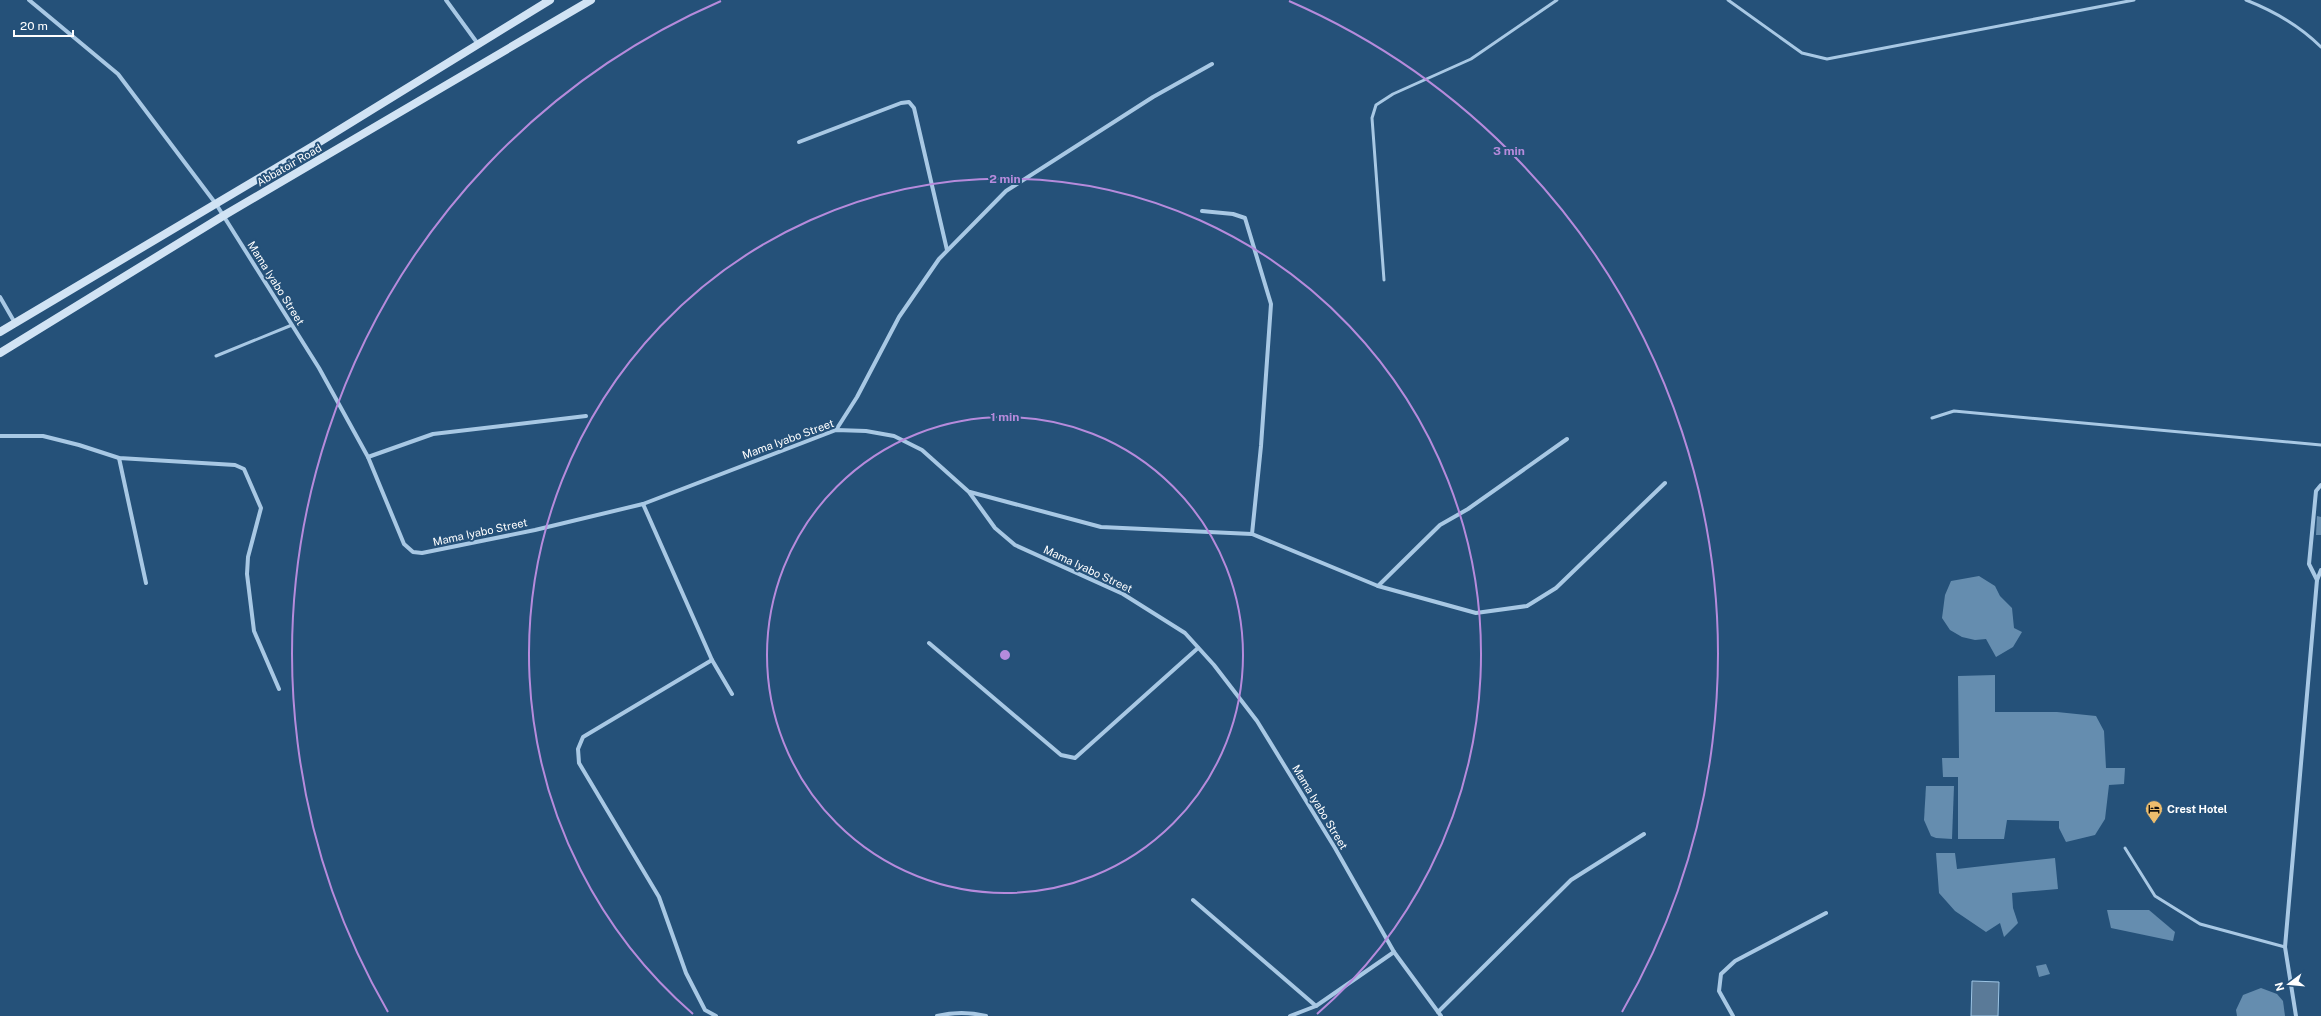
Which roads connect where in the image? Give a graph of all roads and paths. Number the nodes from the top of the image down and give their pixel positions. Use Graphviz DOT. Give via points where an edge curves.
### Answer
graph roads {
  1 [pos="29,0"];
  2 [pos="446,0"];
  3 [pos="550,0"];
  4 [pos="591,0"];
  5 [pos="1557,0"];
  6 [pos="1728,0"];
  7 [pos="2134,0"];
  8 [pos="2246,0"];
  9 [pos="479,44"];
  10 [pos="2321,47"];
  11 [pos="1212,64"];
  12 [pos="799,142"];
  13 [pos="216,204"];
  14 [pos="1202,211"];
  15 [pos="223,216"];
  16 [pos="947,250"];
  17 [pos="1384,280"];
  18 [pos="0,299"];
  19 [pos="15,323"];
  20 [pos="292,325"];
  21 [pos="0,332"];
  22 [pos="0,353"];
  23 [pos="216,356"];
  24 [pos="586,416"];
  25 [pos="1932,418"];
  26 [pos="836,430"];
  27 [pos="0,436"];
  28 [pos="1567,439"];
  29 [pos="2321,445"];
  30 [pos="368,457"];
  31 [pos="119,458"];
  32 [pos="1665,483"];
  33 [pos="2321,485"];
  34 [pos="969,492"];
  35 [pos="642,504"];
  36 [pos="1252,534"];
  37 [pos="2321,570"];
  38 [pos="2317,580"];
  39 [pos="146,583"];
  40 [pos="1378,586"];
  41 [pos="929,643"];
  42 [pos="1198,648"];
  43 [pos="712,660"];
  44 [pos="279,689"];
  45 [pos="732,694"];
  46 [pos="1644,834"];
  47 [pos="2125,848"];
  48 [pos="1193,900"];
  49 [pos="1826,913"];
  50 [pos="2285,947"];
  51 [pos="1394,952"];
  52 [pos="1316,1006"];
  53 [pos="1439,1014"];
  54 [pos="716,1016"];
  55 [pos="937,1016"];
  56 [pos="986,1016"];
  57 [pos="1290,1016"];
  58 [pos="1733,1016"];
  59 [pos="2296,1016"];
  1 -- 13 [label="street, Mama Iyabo Street" via="118,74"];
  2 -- 9 [label="street"];
  3 -- 9 [label="street, Abbatoir Road"];
  4 -- 15 [label="street, Abbatoir Road"];
  5 -- 17 [label="lane" via="1471,59 1393,94 1376,105 1372,118"];
  6 -- 7 [label="lane" via="1802,53 1827,59"];
  8 -- 10 [label="lane" via="2273,10 2309,35"];
  9 -- 13 [label="street, Abbatoir Road"];
  11 -- 16 [label="street" via="1153,97 1006,191"];
  12 -- 16 [label="street" via="900,102 909,102 914,108"];
  13 -- 15 [label="street, Mama Iyabo Street"];
  13 -- 19 [label="street, Abbatoir Road"];
  14 -- 36 [label="street" via="1233,214 1245,218 1271,304"];
  15 -- 20 [label="street, Mama Iyabo Street"];
  15 -- 22 [label="street, Abbatoir Road"];
  16 -- 26 [label="street" via="899,317 857,397"];
  18 -- 19 [label="street"];
  19 -- 21 [label="street, Abbatoir Road"];
  20 -- 23 [label="lane"];
  20 -- 30 [label="street, Mama Iyabo Street"];
  24 -- 30 [label="street" via="433,434"];
  25 -- 29 [label="lane" via="1954,411"];
  26 -- 34 [label="street, Mama Iyabo Street" via="866,430 894,436 922,450"];
  26 -- 35 [label="street, Mama Iyabo Street"];
  27 -- 31 [label="street" via="42,436"];
  28 -- 40 [label="street" via="1468,509 1440,525"];
  30 -- 35 [label="street, Mama Iyabo Street" via="404,544 413,552 422,553 535,530"];
  31 -- 39 [label="street"];
  31 -- 44 [label="street" via="235,465 244,469 261,508 248,557 247,574 254,631"];
  32 -- 40 [label="street" via="1556,588 1527,606 1476,613"];
  33 -- 38 [label="street" via="2316,491 2309,564"];
  34 -- 36 [label="street" via="1101,527"];
  34 -- 42 [label="street, Mama Iyabo Street" via="995,528 1015,545 1122,594 1185,633"];
  35 -- 43 [label="street"];
  36 -- 40 [label="street"];
  37 -- 38 [label="street"];
  38 -- 50 [label="street"];
  41 -- 42 [label="street" via="1061,755 1075,758"];
  42 -- 51 [label="street, Mama Iyabo Street" via="1257,721 1335,848"];
  43 -- 45 [label="street"];
  43 -- 54 [label="street" via="583,738 578,749 579,763 659,896 686,973 706,1010"];
  46 -- 53 [label="street" via="1571,880"];
  47 -- 50 [label="lane" via="2155,896 2200,924"];
  48 -- 52 [label="street"];
  49 -- 58 [label="street" via="1735,961 1721,974 1719,991"];
  50 -- 59 [label="street"];
  51 -- 52 [label="street"];
  51 -- 53 [label="street, Mama Iyabo Street"];
  52 -- 57 [label="street"];
  55 -- 56 [label="street" via="964,1012"];
}
